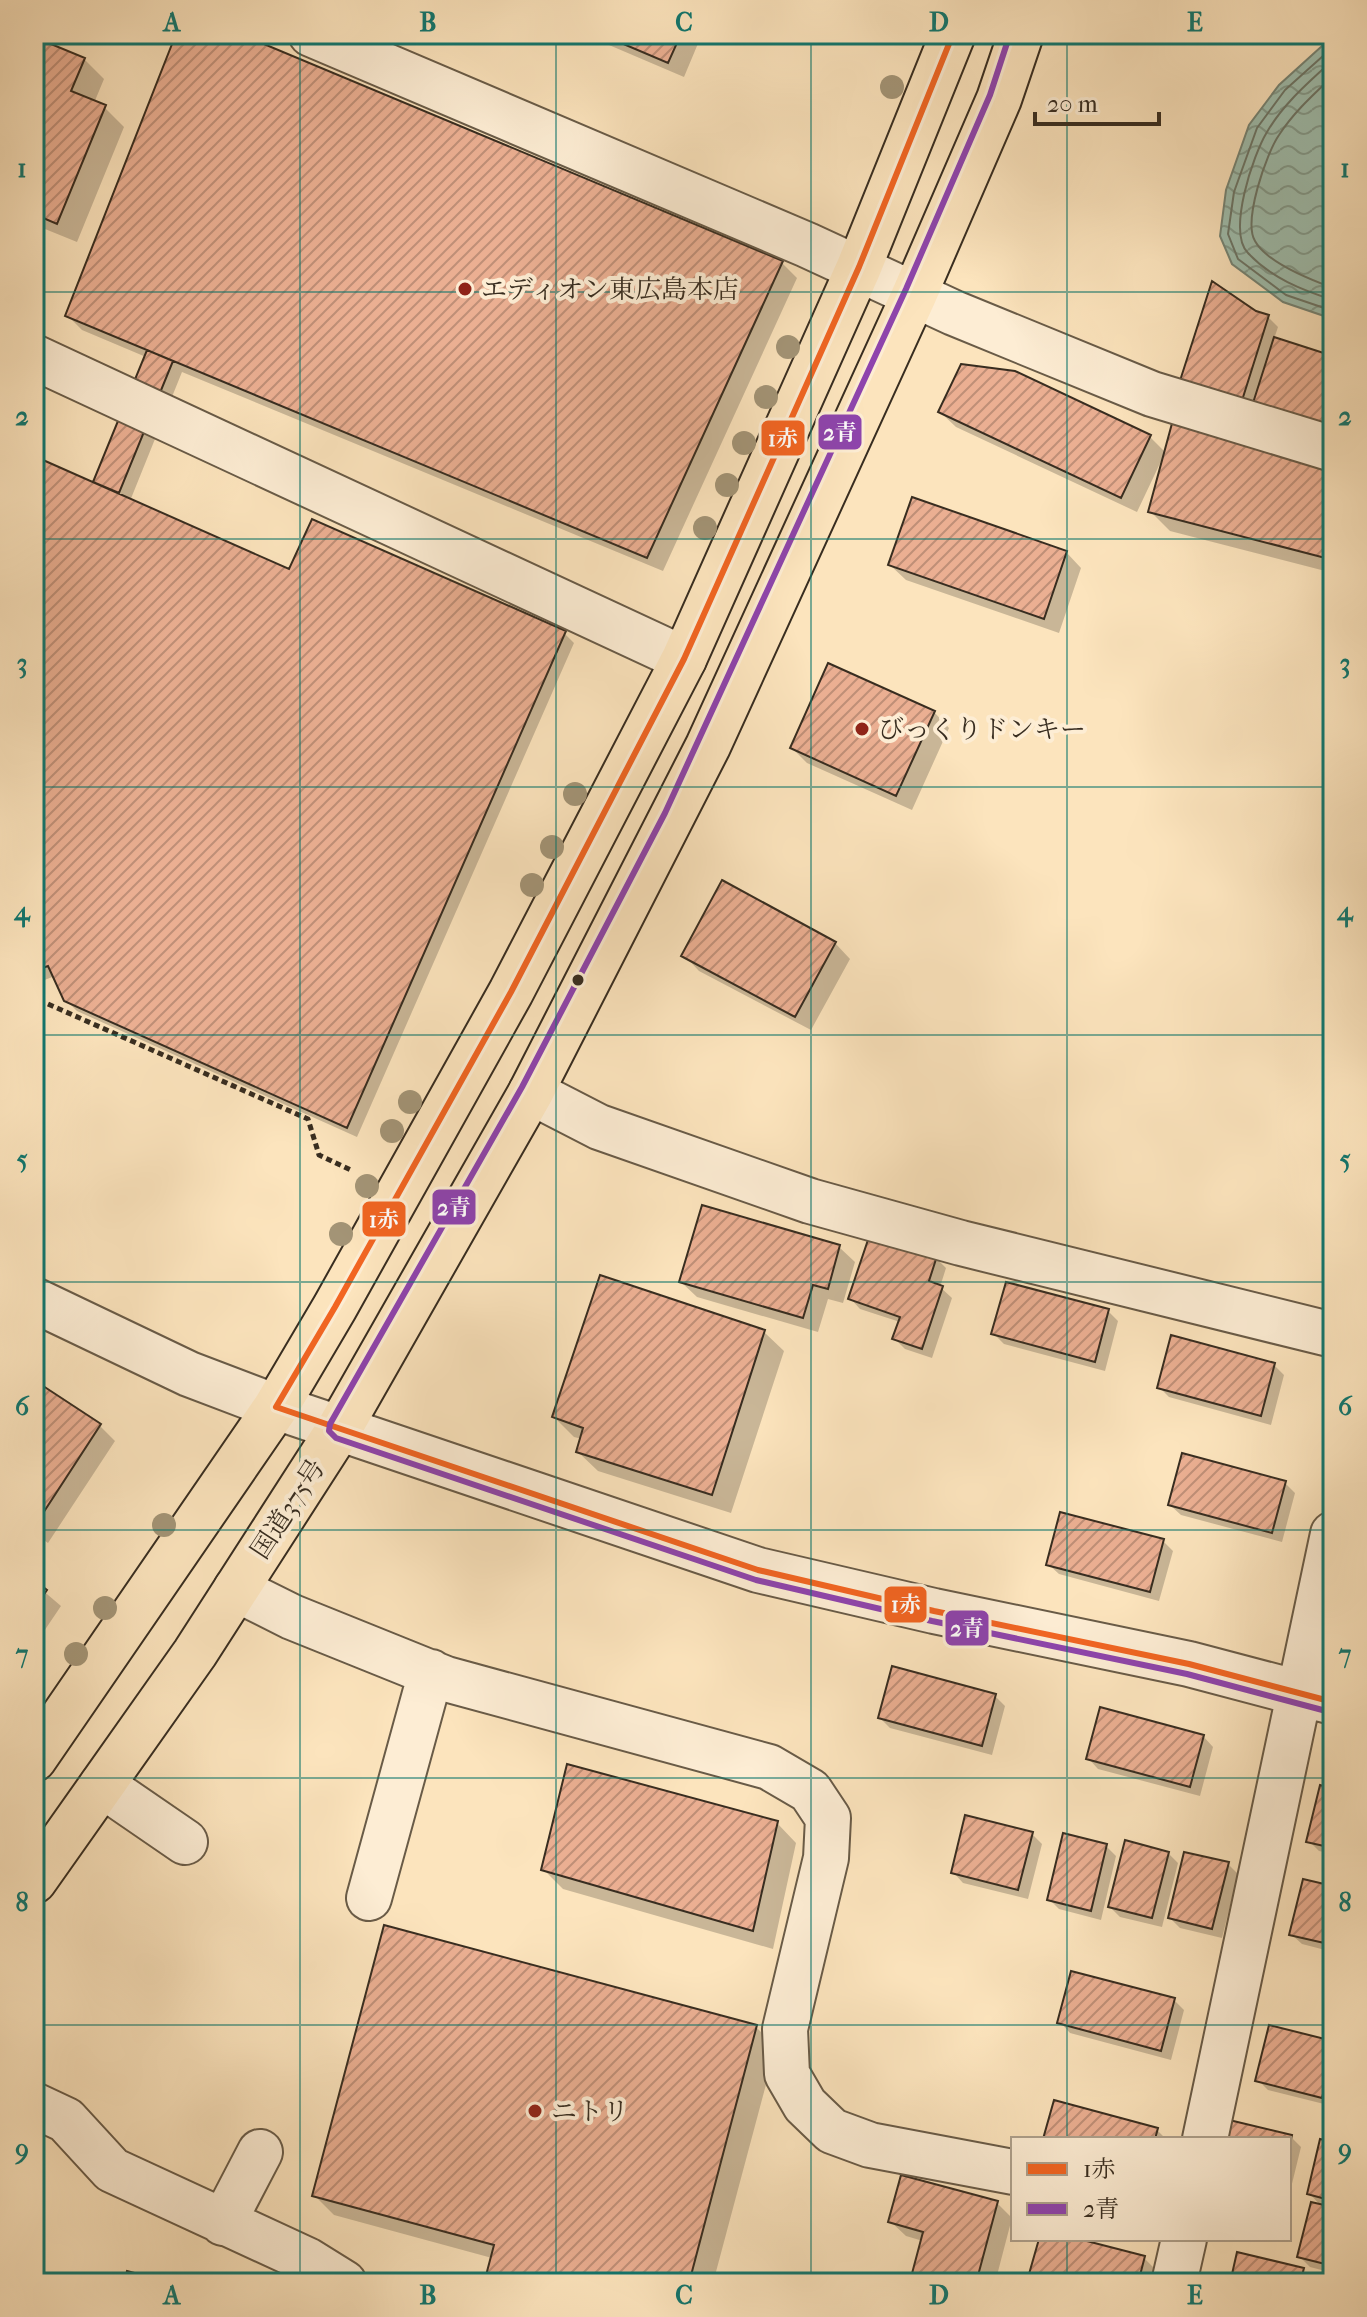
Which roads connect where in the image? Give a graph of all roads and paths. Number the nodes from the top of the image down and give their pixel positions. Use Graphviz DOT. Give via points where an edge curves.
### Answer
graph roads {
  1 [pos="311,34"];
  2 [pos="953,34"];
  3 [pos="1021,34"];
  4 [pos="859,267"];
  5 [pos="915,293"];
  6 [pos="34,357"];
  7 [pos="1333,449"];
  8 [pos="684,659"];
  9 [pos="48,1004"];
  10 [pos="531,1092"];
  11 [pos="353,1171"];
  12 [pos="34,1300"];
  13 [pos="1333,1335"];
  14 [pos="276,1407"];
  15 [pos="339,1429"];
  16 [pos="1333,1534"];
  17 [pos="236,1589"];
  18 [pos="431,1672"];
  19 [pos="1316,1697"];
  20 [pos="34,1759"];
  21 [pos="102,1785"];
  22 [pos="185,1842"];
  23 [pos="34,1881"];
  24 [pos="369,1898"];
  25 [pos="34,2105"];
  26 [pos="1206,2137"];
  27 [pos="260,2152"];
  28 [pos="1011,2172"];
  29 [pos="223,2223"];
  30 [pos="1184,2241"];
  31 [pos="344,2283"];
  32 [pos="1174,2283"];
  1 -- 4 [label="street"];
  2 -- 4 [label="highway"];
  3 -- 5 [label="highway, 国道375号" via="999,99"];
  4 -- 5 [label="street"];
  4 -- 8 [label="highway"];
  5 -- 7 [label="street" via="1152,394"];
  5 -- 10 [label="highway, 国道375号" via="708,746"];
  6 -- 8 [label="street"];
  8 -- 14 [label="highway" via="511,992"];
  9 -- 11 [label="path" via="308,1119 319,1155"];
  10 -- 13 [label="street" via="599,1127 810,1201"];
  10 -- 15 [label="highway, 国道375号"];
  12 -- 14 [label="street" via="189,1374"];
  14 -- 15 [label="street"];
  14 -- 20 [label="highway"];
  15 -- 17 [label="highway, 国道375号"];
  15 -- 19 [label="street" via="758,1570"];
  16 -- 19 [label="street"];
  17 -- 18 [label="street"];
  17 -- 21 [label="highway, 国道375号"];
  18 -- 24 [label="street"];
  18 -- 28 [label="street" via="769,1767 810,1791 828,1818 826,1858 785,2029 787,2074 805,2105 832,2131 870,2145"];
  19 -- 26 [label="street"];
  21 -- 22 [label="street"];
  21 -- 23 [label="highway, 国道375号"];
  25 -- 29 [label="street" via="66,2120 112,2170"];
  27 -- 29 [label="street"];
  29 -- 31 [label="street" via="307,2260"];
  30 -- 32 [label="street"];
}
